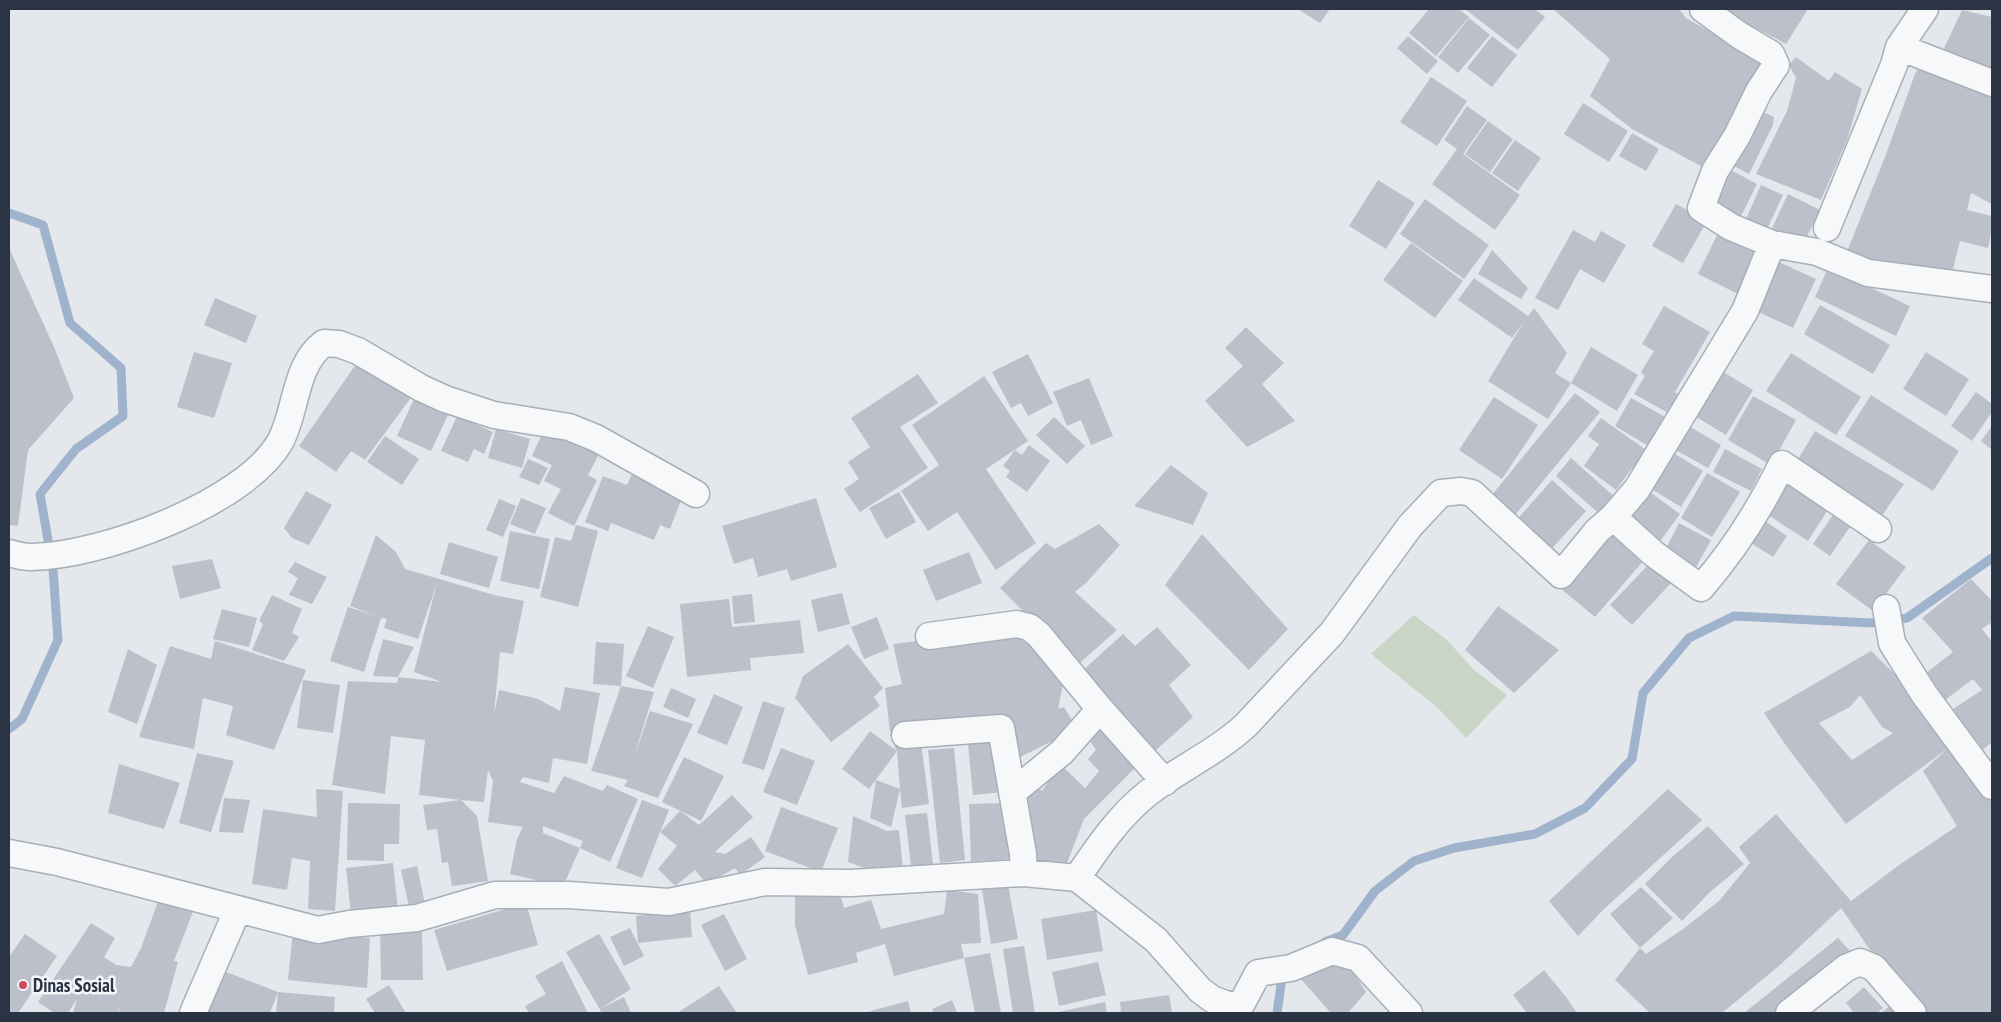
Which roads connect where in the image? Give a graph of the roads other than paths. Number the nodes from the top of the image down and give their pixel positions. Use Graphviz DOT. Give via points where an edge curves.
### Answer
graph roads {
  1 [pos="1703,9"];
  2 [pos="1925,9"];
  3 [pos="1899,47"];
  4 [pos="1992,83"];
  5 [pos="1827,228"];
  6 [pos="1772,244"];
  7 [pos="1992,289"];
  8 [pos="696,494"];
  9 [pos="1613,517"];
  10 [pos="1878,529"];
  11 [pos="20,555"];
  12 [pos="1886,608"];
  13 [pos="930,636"];
  14 [pos="1100,710"];
  15 [pos="904,734"];
  16 [pos="1164,782"];
  17 [pos="1992,786"];
  18 [pos="1012,793"];
  19 [pos="9,853"];
  20 [pos="1024,874"];
  21 [pos="1077,878"];
  22 [pos="236,911"];
  23 [pos="193,1013"];
  24 [pos="1409,1013"];
  25 [pos="1789,1013"];
  26 [pos="1913,1013"];
  1 -- 6 [label="street" via="1771,54 1776,65 1715,171 1701,208 1731,227"];
  2 -- 3 [label="street"];
  3 -- 4 [label="street"];
  3 -- 5 [label="street"];
  6 -- 7 [label="street" via="1817,252 1868,273"];
  6 -- 9 [label="street" via="1745,311 1637,489"];
  8 -- 11 [label="street" via="596,438 569,427 494,415 453,402 420,388 358,351 324,343 306,364 280,441 266,461 234,489 174,520 90,549"];
  9 -- 10 [label="street" via="1654,554 1701,588 1731,553 1782,464"];
  9 -- 16 [label="street" via="1561,575 1472,493 1441,493 1410,526 1332,633 1246,725 1231,739"];
  12 -- 17 [label="street" via="1892,643 1924,694"];
  13 -- 14 [label="street" via="1017,624 1029,627"];
  14 -- 16 [label="street"];
  14 -- 18 [label="street" via="1062,752"];
  15 -- 18 [label="street" via="1001,728"];
  16 -- 21 [label="street" via="1129,809 1104,838"];
  18 -- 20 [label="street" via="1024,854"];
  19 -- 22 [label="street" via="57,862"];
  20 -- 21 [label="street"];
  20 -- 22 [label="street" via="851,883 765,882 669,902 569,895 495,895 417,918 318,930"];
  21 -- 24 [label="street" via="1156,940 1200,990 1212,999 1228,1005 1242,1003 1258,973 1290,968 1332,950 1358,958"];
  22 -- 23 [label="street"];
  25 -- 26 [label="street" via="1846,968 1860,962 1874,968"];
}
